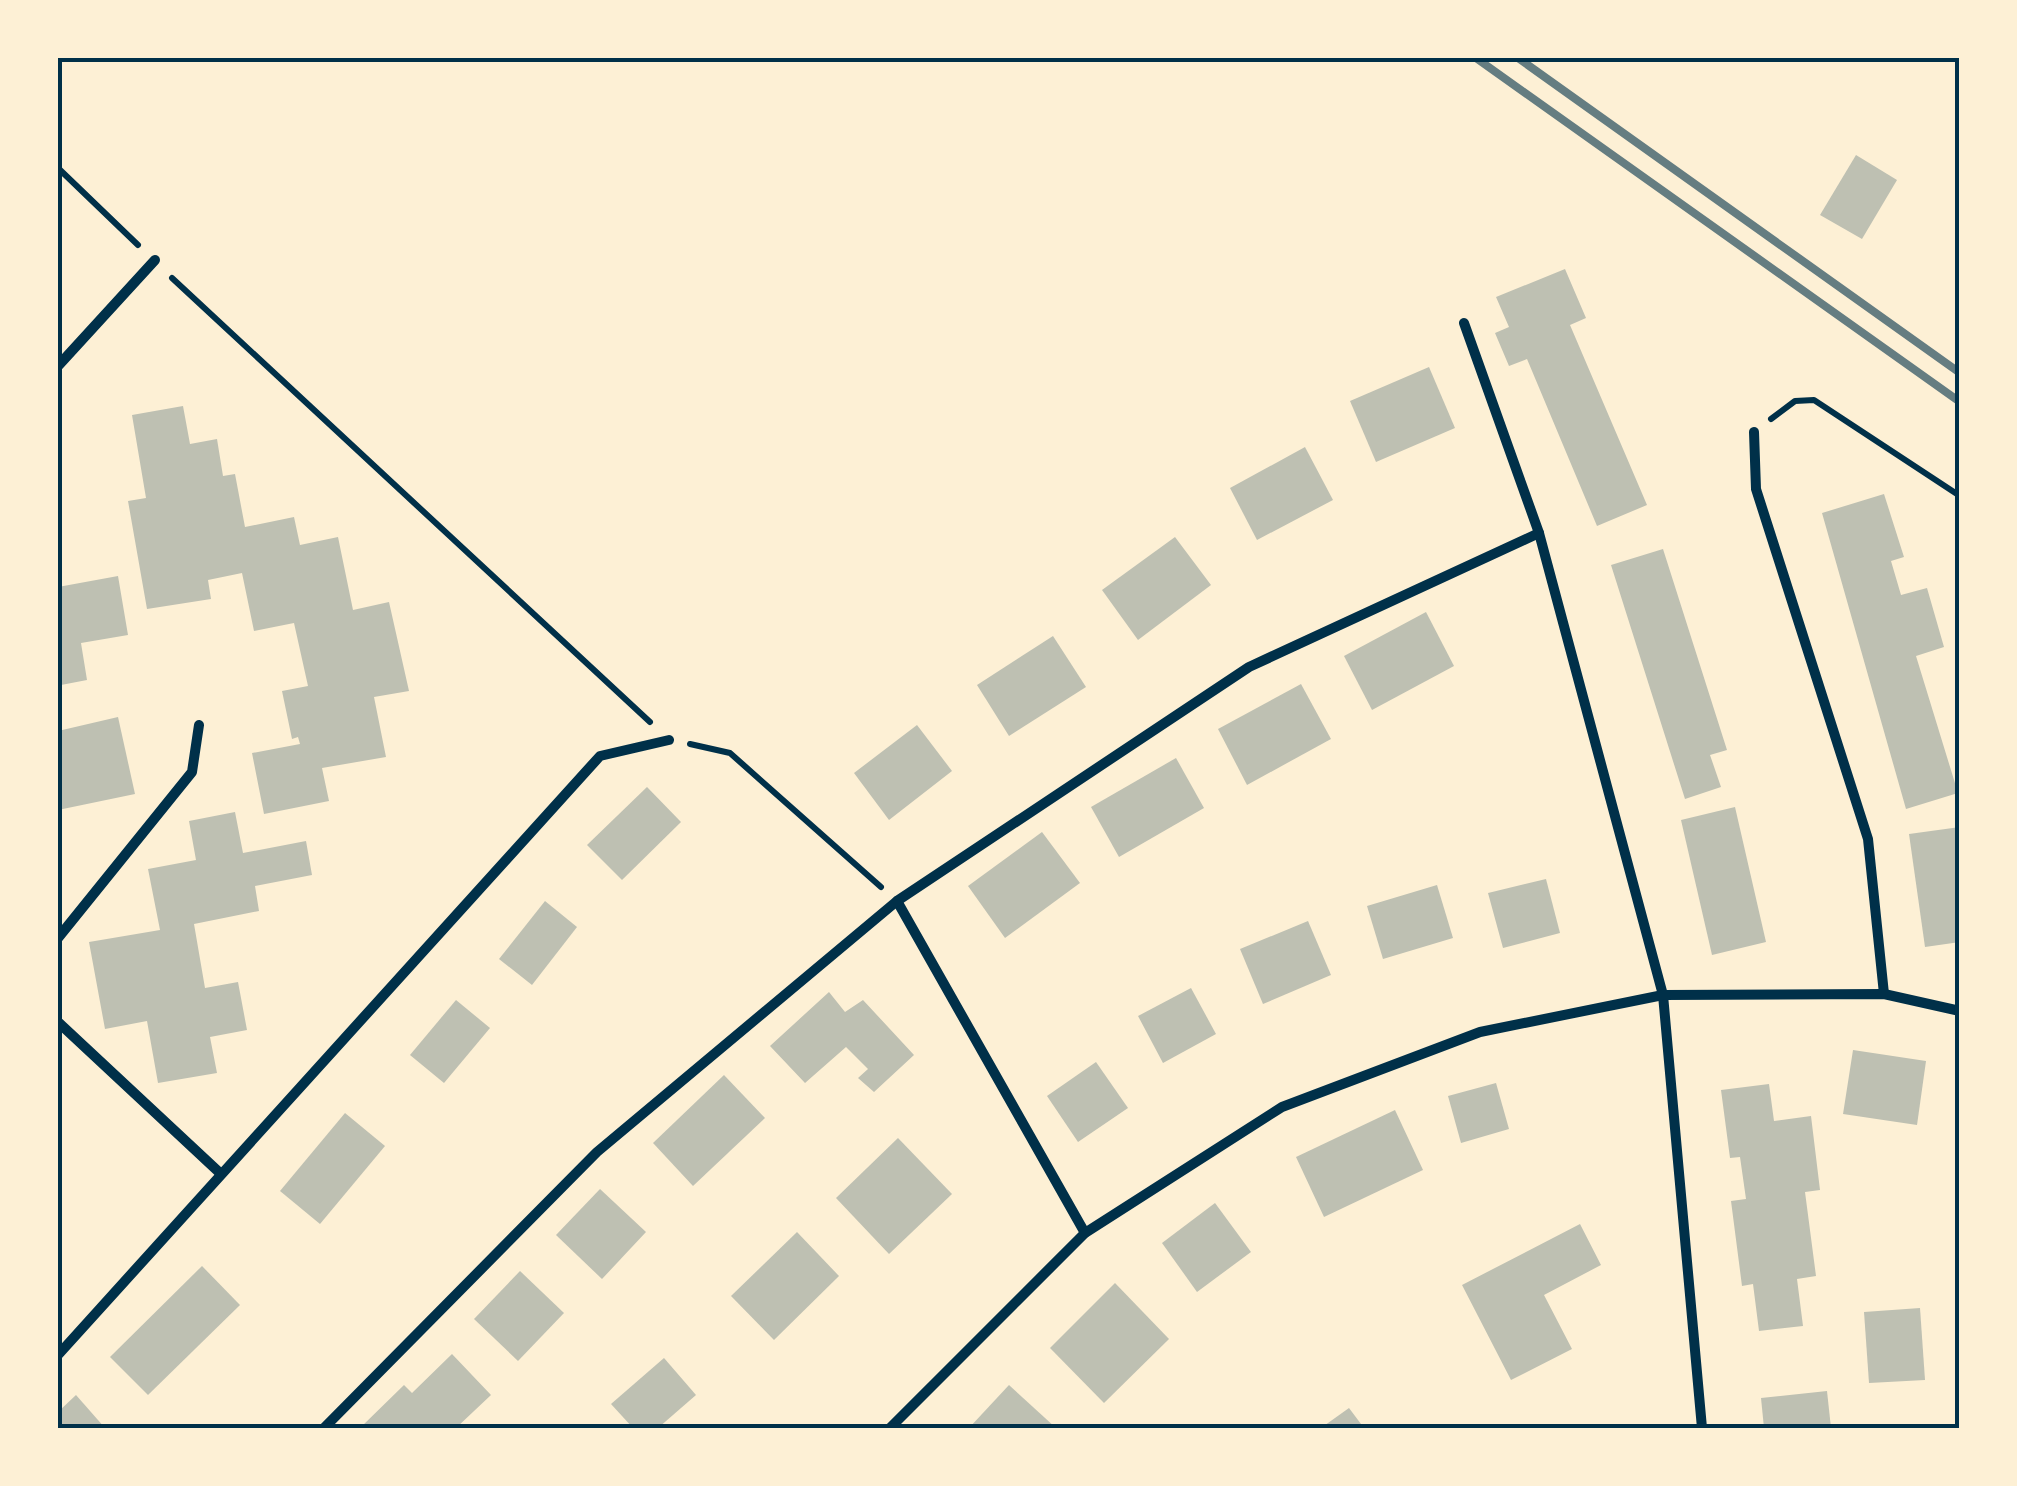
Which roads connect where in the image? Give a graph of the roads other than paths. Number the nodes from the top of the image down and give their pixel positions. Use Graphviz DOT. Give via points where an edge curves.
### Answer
graph roads {
  1 [pos="155,260"];
  2 [pos="1464,323"];
  3 [pos="58,366"];
  4 [pos="1754,432"];
  5 [pos="1539,533"];
  6 [pos="199,725"];
  7 [pos="669,740"];
  8 [pos="897,901"];
  9 [pos="58,938"];
  10 [pos="1884,994"];
  11 [pos="1663,995"];
  12 [pos="1960,1011"];
  13 [pos="58,1022"];
  14 [pos="221,1174"];
  15 [pos="1085,1234"];
  16 [pos="58,1355"];
  17 [pos="324,1428"];
  18 [pos="890,1428"];
  19 [pos="1702,1428"];
  1 -- 3 [label="street"];
  2 -- 5 [label="street"];
  4 -- 10 [label="street" via="1756,488 1868,839"];
  5 -- 8 [label="street" via="1249,667"];
  5 -- 11 [label="street"];
  6 -- 9 [label="street" via="192,772"];
  7 -- 14 [label="street" via="600,756"];
  8 -- 15 [label="street"];
  8 -- 17 [label="street" via="597,1152"];
  10 -- 11 [label="street"];
  10 -- 12 [label="street"];
  11 -- 15 [label="street" via="1480,1032 1282,1107"];
  11 -- 19 [label="street"];
  13 -- 14 [label="street"];
  14 -- 16 [label="street"];
  15 -- 18 [label="street"];
}
